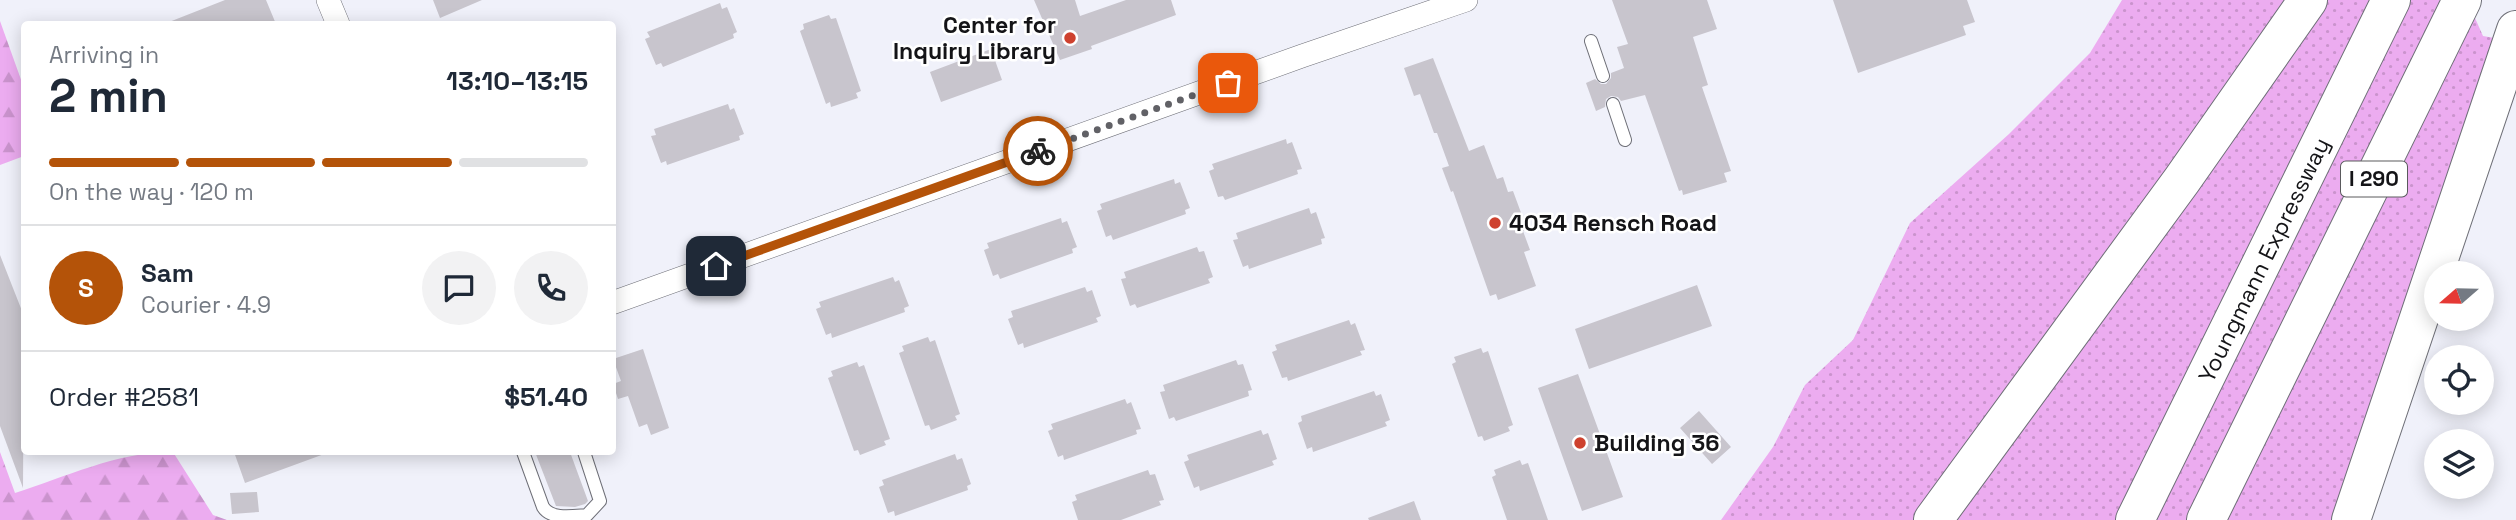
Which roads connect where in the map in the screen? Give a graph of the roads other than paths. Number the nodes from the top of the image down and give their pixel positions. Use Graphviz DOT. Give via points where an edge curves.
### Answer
graph roads {
  1 [pos="328,0"];
  2 [pos="1466,0"];
  3 [pos="2308,0"];
  4 [pos="2392,0"];
  5 [pos="2462,0"];
  6 [pos="337,21"];
  7 [pos="2516,30"];
  8 [pos="1591,41"];
  9 [pos="1603,76"];
  10 [pos="1613,104"];
  11 [pos="1625,140"];
  12 [pos="616,302"];
  13 [pos="524,455"];
  14 [pos="585,455"];
  15 [pos="1933,520"];
  16 [pos="2135,520"];
  17 [pos="2206,520"];
  18 [pos="2351,520"];
  1 -- 6 [label="street"];
  2 -- 12 [label="street"];
  3 -- 15 [label="highway"];
  4 -- 16 [label="highway, Youngmann Expressway / I 290"];
  5 -- 17 [label="highway, I 290"];
  7 -- 18 [label="highway"];
  8 -- 9 [label="lane"];
  10 -- 11 [label="lane"];
  13 -- 14 [label="lane" via="543,507 553,516 587,515 600,501"];
}
